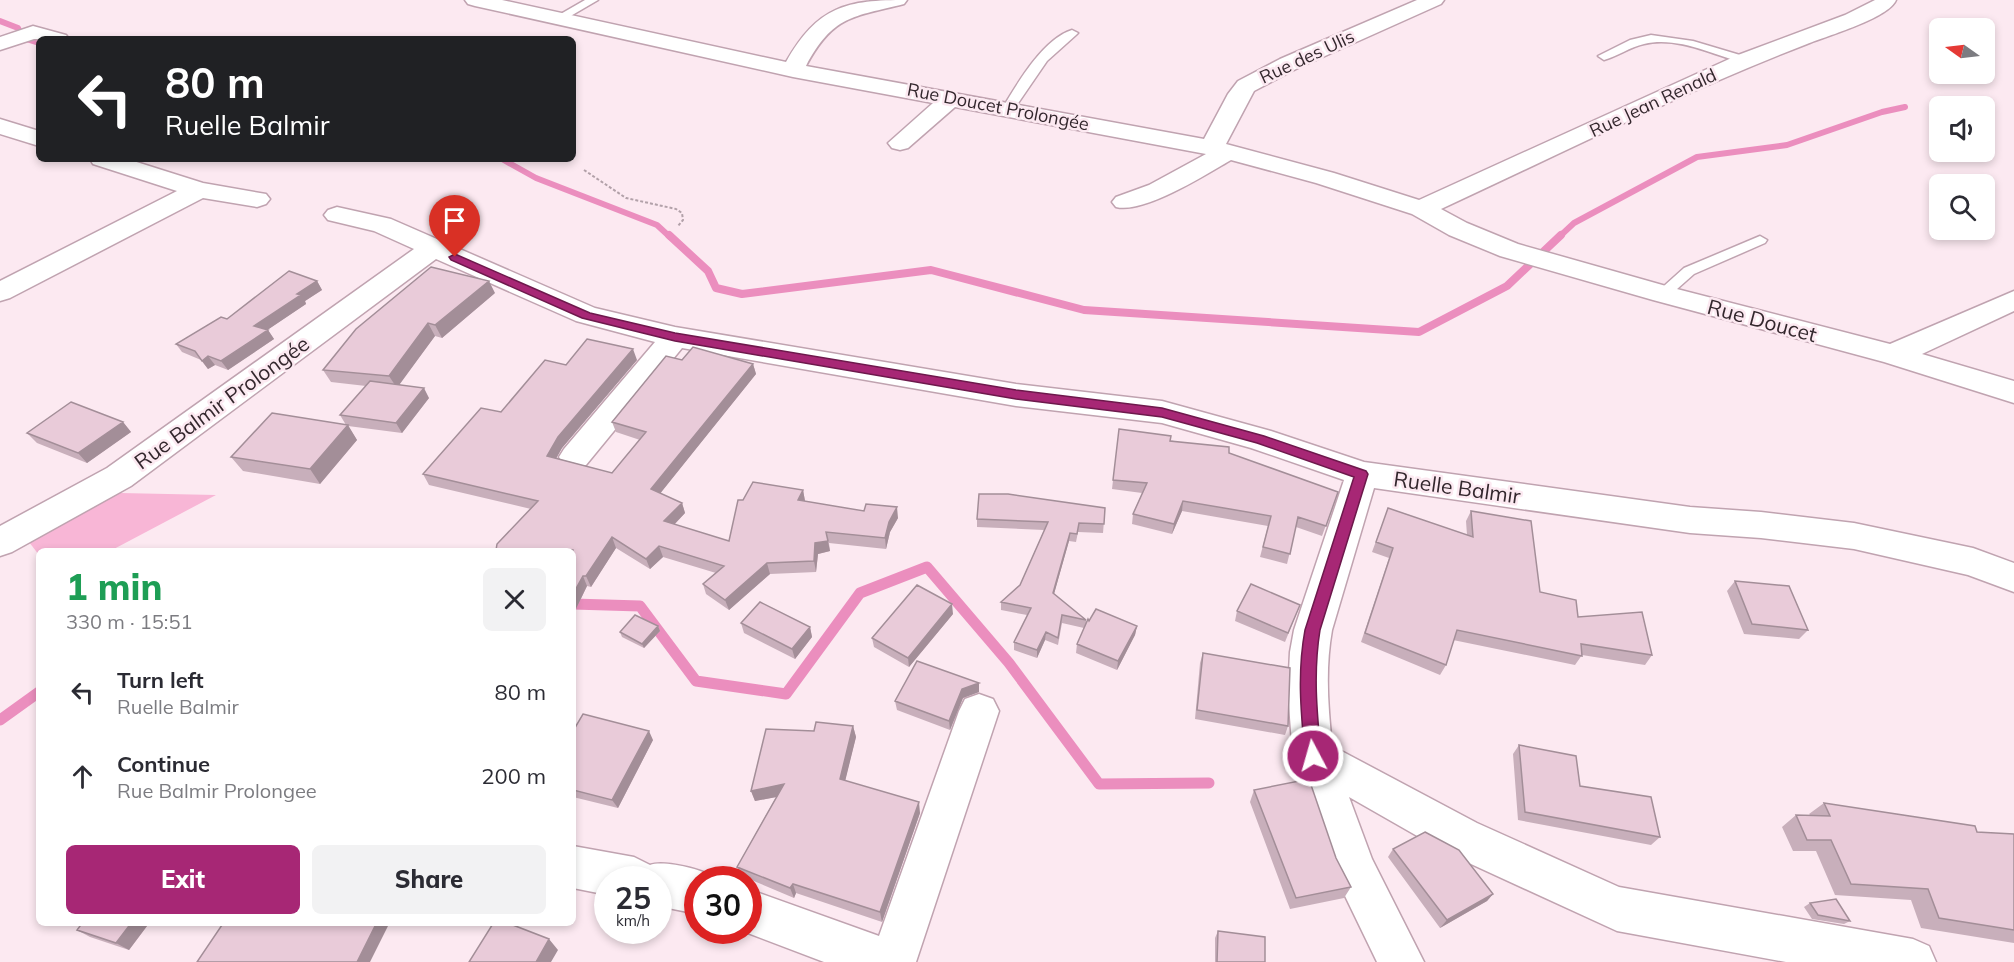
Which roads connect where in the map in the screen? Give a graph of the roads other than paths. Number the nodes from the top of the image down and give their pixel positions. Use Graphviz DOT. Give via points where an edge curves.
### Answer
graph roads {
  1 [pos="475,0"];
  2 [pos="593,0"];
  3 [pos="897,0"];
  4 [pos="1434,0"];
  5 [pos="1886,0"];
  6 [pos="558,19"];
  7 [pos="1072,33"];
  8 [pos="47,36"];
  9 [pos="0,44"];
  10 [pos="1604,56"];
  11 [pos="1746,60"];
  12 [pos="793,70"];
  13 [pos="952,98"];
  14 [pos="1008,109"];
  15 [pos="0,126"];
  16 [pos="36,138"];
  17 [pos="900,143"];
  18 [pos="1220,150"];
  19 [pos="111,162"];
  20 [pos="199,190"];
  21 [pos="257,199"];
  22 [pos="1125,202"];
  23 [pos="1421,209"];
  24 [pos="337,215"];
  25 [pos="1760,240"];
  26 [pos="433,248"];
  27 [pos="1509,250"];
  28 [pos="0,292"];
  29 [pos="1663,294"];
  30 [pos="2014,300"];
  31 [pos="675,337"];
  32 [pos="1893,355"];
  33 [pos="2014,393"];
  34 [pos="575,458"];
  35 [pos="1362,474"];
  36 [pos="0,542"];
  37 [pos="2014,578"];
  38 [pos="979,711"];
  39 [pos="1313,756"];
  40 [pos="576,868"];
  41 [pos="594,871"];
  42 [pos="762,916"];
  43 [pos="886,962"];
  44 [pos="893,962"];
  45 [pos="1401,962"];
  46 [pos="1913,962"];
  1 -- 6 [label="street, Rue Doucet Prolongée"];
  2 -- 6 [label="lane"];
  3 -- 12 [label="street" via="832,18 812,37"];
  4 -- 18 [label="street, Rue des Ulis" via="1246,86 1239,94"];
  5 -- 11 [label="street, Rue Jean Renald" via="1852,19"];
  6 -- 12 [label="street, Rue Doucet Prolongée"];
  7 -- 14 [label="lane" via="1050,48"];
  8 -- 9 [label="street" via="33,32"];
  10 -- 11 [label="lane" via="1651,39"];
  11 -- 23 [label="street, Rue Jean Renald"];
  12 -- 13 [label="street, Rue Doucet Prolongée"];
  13 -- 14 [label="street, Rue Doucet Prolongée"];
  13 -- 17 [label="street"];
  14 -- 18 [label="street, Rue Doucet Prolongée"];
  15 -- 16 [label="street"];
  18 -- 22 [label="street" via="1158,190"];
  18 -- 23 [label="street, Rue Doucet Prolongée"];
  19 -- 20 [label="street"];
  20 -- 21 [label="street"];
  20 -- 28 [label="street"];
  23 -- 27 [label="street, Rue Doucet Prolongée"];
  24 -- 26 [label="street, Ruelle Balmir" via="382,225"];
  25 -- 29 [label="lane" via="1689,271"];
  26 -- 31 [label="street, Ruelle Balmir" via="586,315"];
  26 -- 36 [label="street, Rue Balmir Prolongée" via="119,477"];
  27 -- 29 [label="street, Rue Doucet"];
  29 -- 32 [label="street, Rue Doucet"];
  30 -- 32 [label="street"];
  31 -- 34 [label="street"];
  31 -- 35 [label="street, Ruelle Balmir" via="1016,395 1162,412 1260,439"];
  32 -- 33 [label="street, Rue Doucet"];
  35 -- 37 [label="street, Ruelle Balmir" via="1690,520 1854,536 1973,562"];
  35 -- 39 [label="street" via="1309,652 1307,692"];
  38 -- 44 [label="street"];
  39 -- 45 [label="street" via="1354,869"];
  39 -- 46 [label="street" via="1462,838 1617,909"];
  40 -- 41 [label="street"];
  42 -- 43 [label="street"];
}
